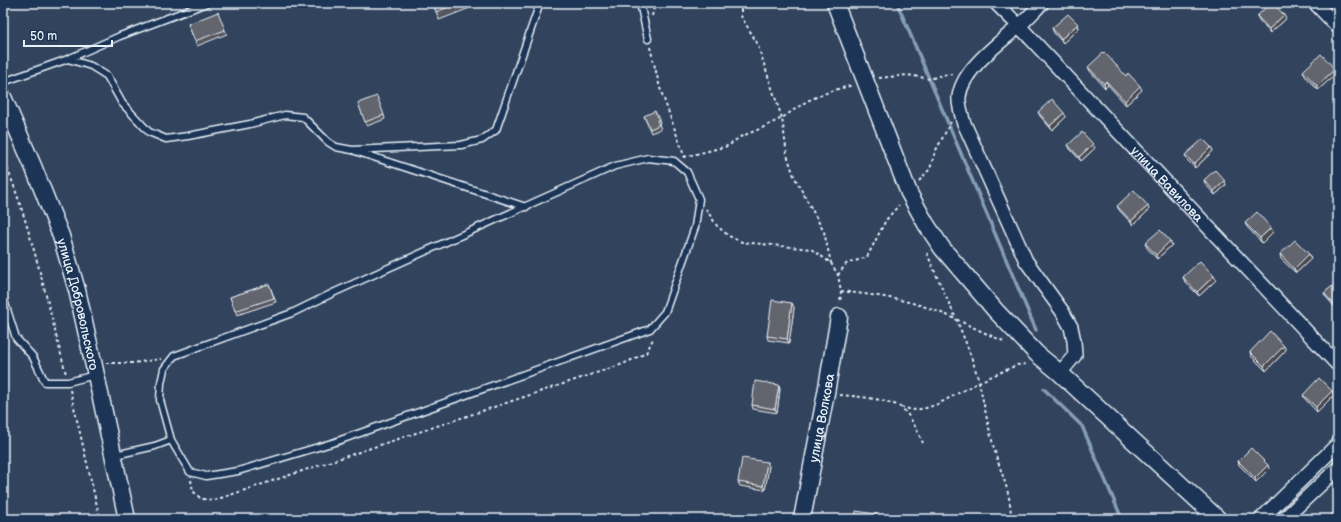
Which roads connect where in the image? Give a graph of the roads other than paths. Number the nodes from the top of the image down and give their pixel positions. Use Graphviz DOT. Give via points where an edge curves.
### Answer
graph roads {
  1 [pos="207,3"];
  2 [pos="540,3"];
  3 [pos="640,3"];
  4 [pos="835,3"];
  5 [pos="996,3"];
  6 [pos="1042,3"];
  7 [pos="1315,3"];
  8 [pos="1019,26"];
  9 [pos="1338,26"];
  10 [pos="648,39"];
  11 [pos="68,59"];
  12 [pos="3,82"];
  13 [pos="3,97"];
  14 [pos="352,150"];
  15 [pos="526,207"];
  16 [pos="3,297"];
  17 [pos="839,317"];
  18 [pos="1338,366"];
  19 [pos="1054,369"];
  20 [pos="96,375"];
  21 [pos="171,440"];
  22 [pos="1338,444"];
  23 [pos="114,455"];
  24 [pos="1338,468"];
  25 [pos="127,519"];
  26 [pos="802,519"];
  27 [pos="1218,519"];
  28 [pos="1261,519"];
  29 [pos="1284,519"];
  1 -- 11 [label="lane"];
  2 -- 14 [label="lane" via="496,130 482,140 461,145"];
  3 -- 10 [label="lane"];
  4 -- 19 [label="street" via="909,193 926,224 942,248 996,311"];
  5 -- 8 [label="street, улица Вавилова"];
  6 -- 8 [label="street"];
  7 -- 9 [label="street"];
  8 -- 18 [label="street, улица Вавилова"];
  8 -- 19 [label="street" via="968,73 961,85 958,98 963,121 1026,261 1071,327 1075,355"];
  11 -- 12 [label="lane"];
  11 -- 14 [label="lane" via="91,66 108,76 122,103 149,132 166,139 285,115 303,117 332,145"];
  13 -- 20 [label="street, улица Добровольского" via="61,236 77,290"];
  14 -- 15 [label="lane"];
  15 -- 21 [label="lane" via="292,313 174,356 164,369 160,400"];
  15 -- 21 [label="lane" via="615,166 648,158 674,161 686,172 699,199 695,227 665,312 650,329 335,442 238,471 206,476 190,472"];
  16 -- 20 [label="lane" via="16,338 33,357 45,382 68,382"];
  17 -- 26 [label="street, улица Волкова"];
  19 -- 27 [label="street"];
  20 -- 23 [label="street, улица Добровольского"];
  21 -- 23 [label="lane"];
  22 -- 28 [label="street"];
  23 -- 25 [label="street, улица Добровольского"];
  24 -- 29 [label="street"];
}
